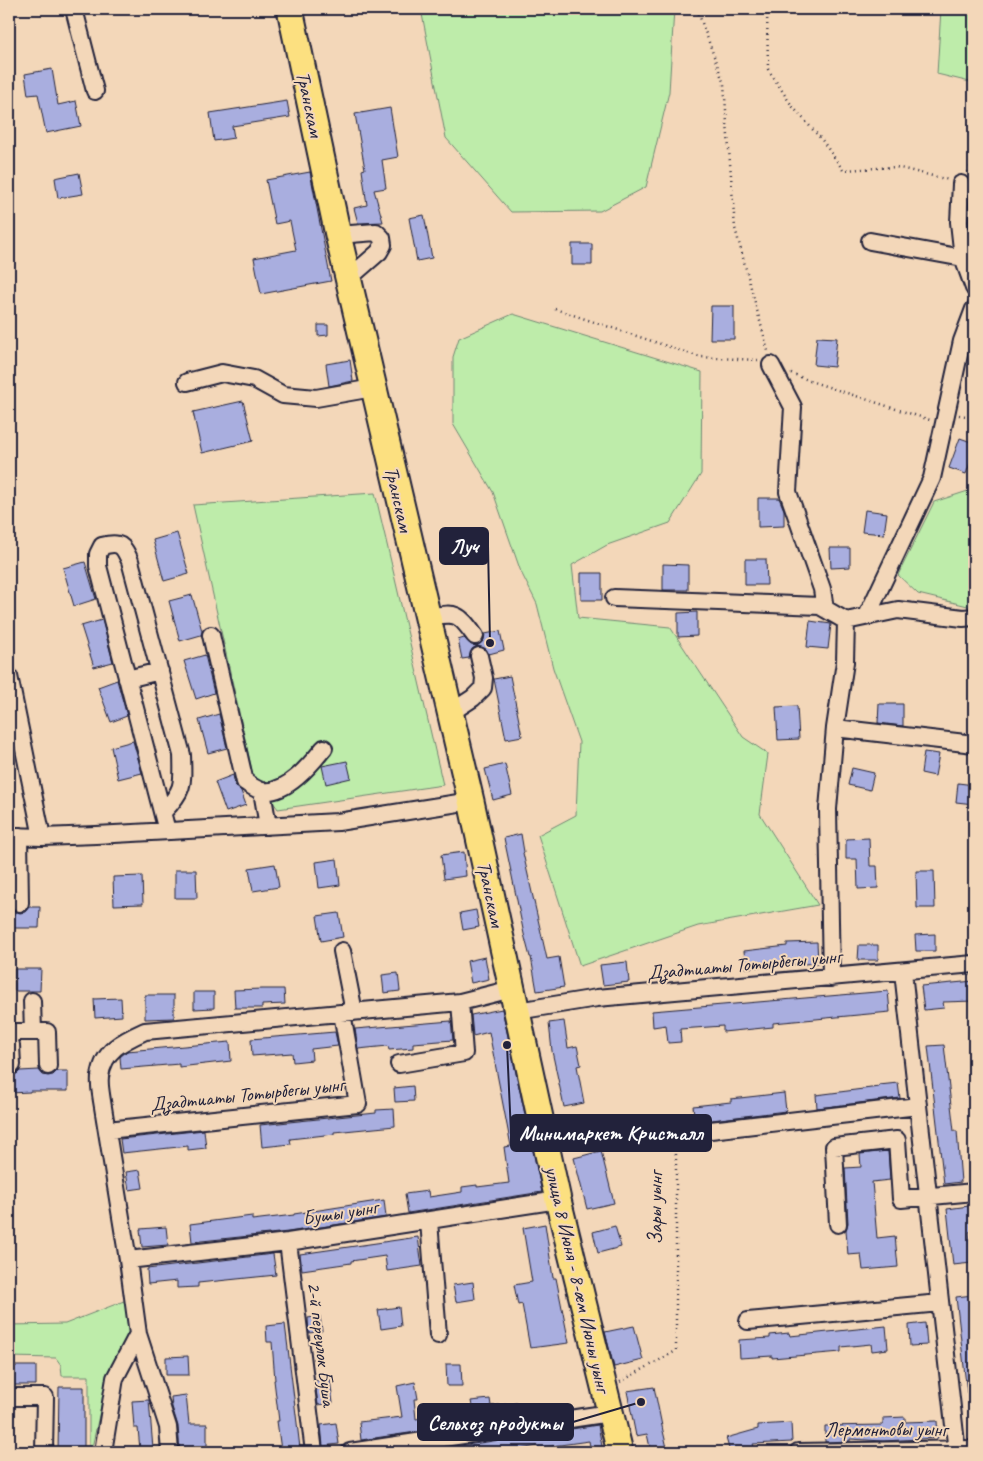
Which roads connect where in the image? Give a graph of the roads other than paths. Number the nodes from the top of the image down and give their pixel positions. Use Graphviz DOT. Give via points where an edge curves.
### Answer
graph roads {
  1 [pos="74,9"];
  2 [pos="290,9"];
  3 [pos="95,92"];
  4 [pos="961,184"];
  5 [pos="338,236"];
  6 [pos="870,241"];
  7 [pos="963,258"];
  8 [pos="348,279"];
  9 [pos="974,288"];
  10 [pos="974,309"];
  11 [pos="771,364"];
  12 [pos="187,382"];
  13 [pos="373,388"];
  14 [pos="614,598"];
  15 [pos="825,609"];
  16 [pos="867,616"];
  17 [pos="427,617"];
  18 [pos="974,617"];
  19 [pos="846,621"];
  20 [pos="211,635"];
  21 [pos="475,636"];
  22 [pos="479,656"];
  23 [pos="160,671"];
  24 [pos="9,676"];
  25 [pos="127,679"];
  26 [pos="450,713"];
  27 [pos="835,728"];
  28 [pos="974,744"];
  29 [pos="324,748"];
  30 [pos="262,791"];
  31 [pos="471,801"];
  32 [pos="162,812"];
  33 [pos="268,826"];
  34 [pos="167,831"];
  35 [pos="14,836"];
  36 [pos="42,837"];
  37 [pos="20,903"];
  38 [pos="342,950"];
  39 [pos="974,964"];
  40 [pos="903,972"];
  41 [pos="831,978"];
  42 [pos="515,1000"];
  43 [pos="32,1001"];
  44 [pos="460,1002"];
  45 [pos="348,1012"];
  46 [pos="40,1031"];
  47 [pos="9,1032"];
  48 [pos="9,1043"];
  49 [pos="399,1064"];
  50 [pos="12,1065"];
  51 [pos="48,1066"];
  52 [pos="918,1106"];
  53 [pos="107,1130"];
  54 [pos="676,1134"];
  55 [pos="974,1192"];
  56 [pos="928,1196"];
  57 [pos="558,1200"];
  58 [pos="429,1221"];
  59 [pos="838,1224"];
  60 [pos="288,1242"];
  61 [pos="128,1260"];
  62 [pos="940,1303"];
  63 [pos="748,1321"];
  64 [pos="138,1334"];
  65 [pos="438,1335"];
  66 [pos="9,1397"];
  67 [pos="607,1402"];
  68 [pos="974,1449"];
  69 [pos="957,1451"];
  70 [pos="44,1452"];
  71 [pos="103,1452"];
  72 [pos="170,1452"];
  73 [pos="314,1452"];
  74 [pos="350,1452"];
  75 [pos="620,1452"];
  76 [pos="798,1452"];
  1 -- 3 [label="street"];
  2 -- 5 [label="highway, Транскам"];
  4 -- 7 [label="street"];
  5 -- 8 [label="highway, Транскам"];
  5 -- 8 [label="street" via="376,232 384,245"];
  6 -- 7 [label="street"];
  7 -- 9 [label="street"];
  8 -- 13 [label="highway, Транскам"];
  10 -- 16 [label="street" via="962,340 932,478"];
  11 -- 15 [label="street" via="793,407 788,492 822,589"];
  12 -- 13 [label="street" via="222,373 254,379 283,395 316,398"];
  13 -- 17 [label="highway, Транскам"];
  14 -- 15 [label="street" via="820,606"];
  15 -- 19 [label="street"];
  16 -- 18 [label="street" via="898,610"];
  16 -- 19 [label="street"];
  17 -- 21 [label="street" via="450,614 463,619"];
  17 -- 26 [label="highway, Транскам"];
  19 -- 27 [label="street" via="845,662"];
  20 -- 30 [label="street" via="245,782"];
  22 -- 26 [label="street" via="484,688"];
  23 -- 25 [label="street"];
  23 -- 25 [label="street" via="130,561 119,544 109,544 102,546 98,554 98,566"];
  23 -- 32 [label="street" via="182,755 183,775 176,799"];
  24 -- 36 [label="street"];
  25 -- 32 [label="street"];
  26 -- 31 [label="highway, Транскам"];
  27 -- 28 [label="street"];
  27 -- 41 [label="street" via="828,809"];
  29 -- 30 [label="street" via="306,771 276,790"];
  30 -- 33 [label="street"];
  31 -- 33 [label="street" via="338,822"];
  31 -- 42 [label="highway, Транскам"];
  32 -- 34 [label="street"];
  33 -- 34 [label="street"];
  34 -- 36 [label="street"];
  35 -- 36 [label="street"];
  35 -- 37 [label="street"];
  38 -- 45 [label="street"];
  39 -- 40 [label="street, Дзадтиаты Тотырбегы уынг"];
  40 -- 41 [label="street, Дзадтиаты Тотырбегы уынг"];
  40 -- 52 [label="street"];
  41 -- 42 [label="street, Дзадтиаты Тотырбегы уынг" via="597,998"];
  42 -- 44 [label="street, Дзадтиаты Тотырбегы уынг"];
  42 -- 57 [label="highway, улица 8 Июня - 8-ӕм Июны уынг"];
  43 -- 46 [label="street"];
  44 -- 45 [label="street, Дзадтиаты Тотырбегы уынг"];
  44 -- 49 [label="street" via="464,1053"];
  45 -- 53 [label="street, Дзадтиаты Тотырбегы уынг" via="145,1031 124,1041 108,1053 100,1077"];
  45 -- 53 [label="street, Дзадтиаты Тотырбегы уынг" via="358,1104"];
  46 -- 47 [label="street"];
  46 -- 51 [label="street"];
  48 -- 50 [label="street"];
  52 -- 54 [label="street"];
  52 -- 56 [label="street"];
  53 -- 61 [label="street, Дзадтиаты Тотырбегы уынг"];
  55 -- 56 [label="street"];
  56 -- 59 [label="street" via="902,1199 897,1140 834,1147"];
  56 -- 62 [label="street"];
  57 -- 58 [label="street, Бушы уынг"];
  57 -- 67 [label="highway, улица 8 Июня - 8-ӕм Июны уынг"];
  58 -- 60 [label="street, Бушы уынг"];
  58 -- 65 [label="street"];
  60 -- 61 [label="street, Бушы уынг"];
  60 -- 73 [label="street, 2-й переулок Буша"];
  61 -- 64 [label="street, Дзадтиаты Тотырбегы уынг"];
  62 -- 63 [label="street"];
  62 -- 69 [label="street"];
  64 -- 71 [label="street" via="115,1378"];
  64 -- 72 [label="street, Дзадтиаты Тотырбегы уынг" via="168,1427"];
  66 -- 70 [label="street" via="45,1397"];
  67 -- 74 [label="street"];
  67 -- 75 [label="highway, улица 8 Июня - 8-ӕм Июны уынг"];
  68 -- 69 [label="street, Лермонтовы уынг"];
  69 -- 76 [label="street, Лермонтовы уынг"];
}
